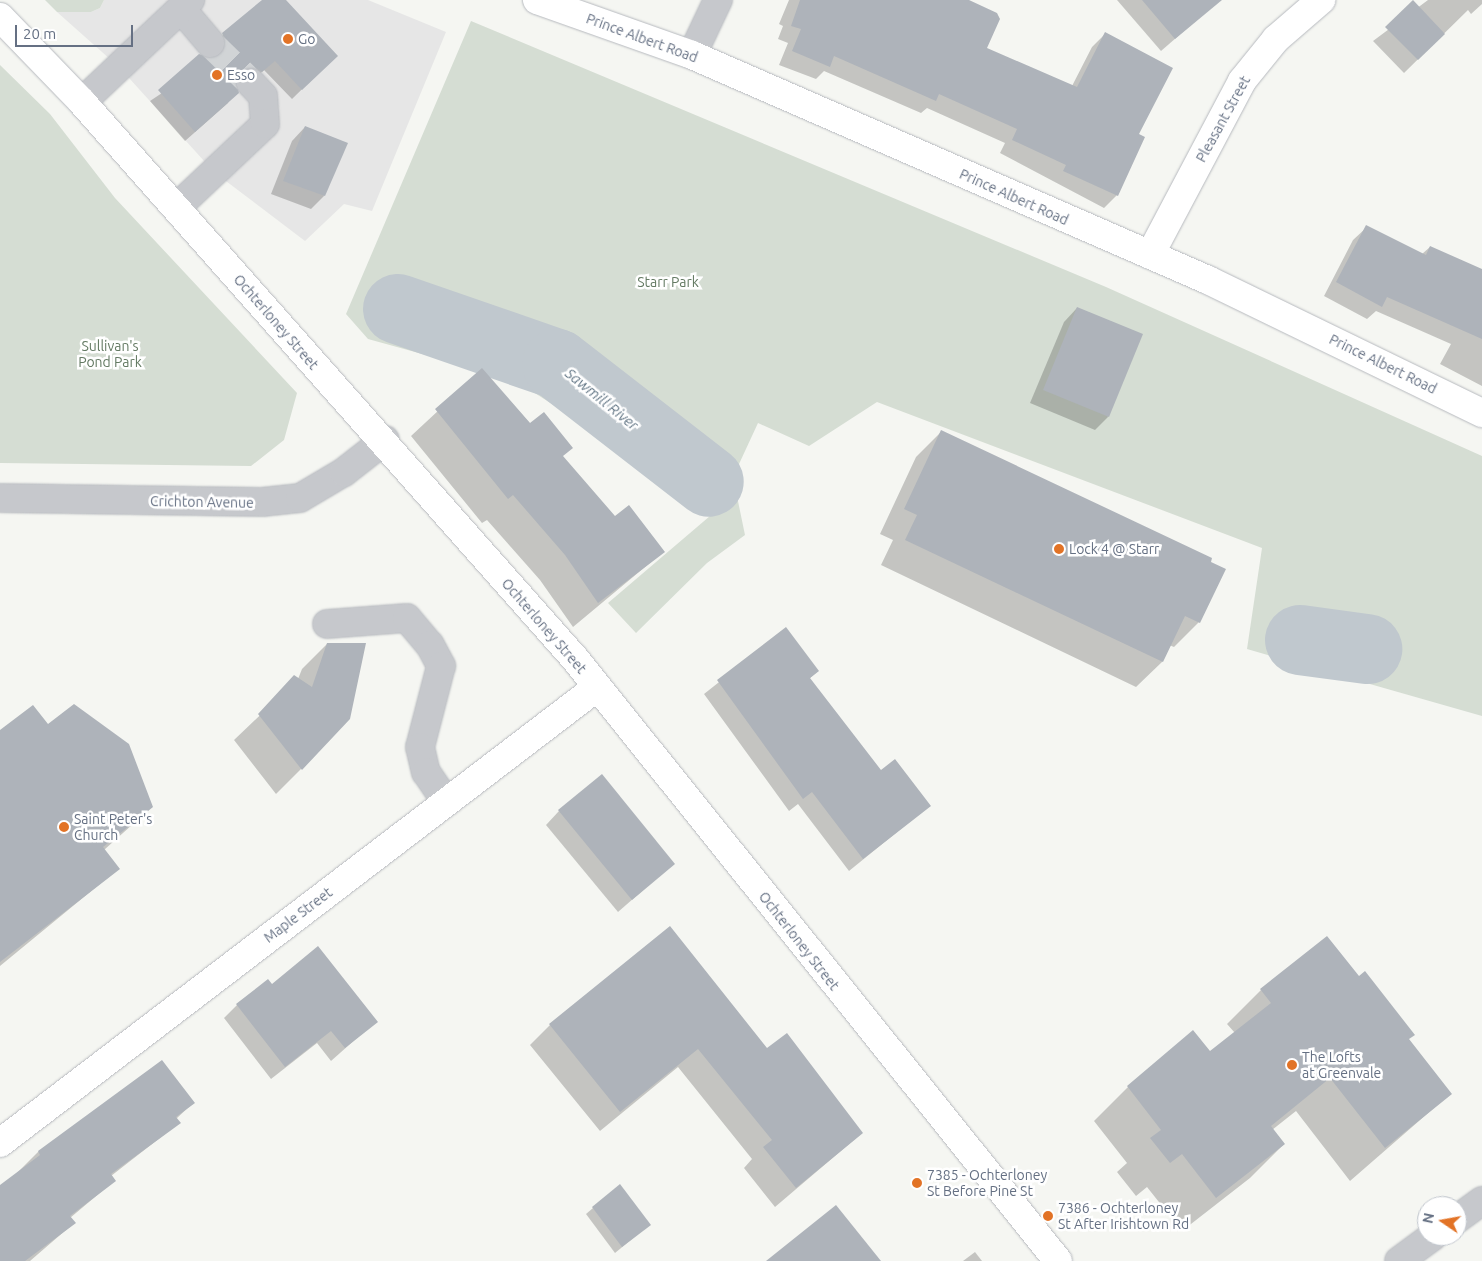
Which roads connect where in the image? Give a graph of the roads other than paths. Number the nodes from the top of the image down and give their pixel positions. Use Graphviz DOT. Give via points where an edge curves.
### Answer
graph roads {
  1 [pos="537,0"];
  2 [pos="718,0"];
  3 [pos="1320,0"];
  4 [pos="187,5"];
  5 [pos="0,17"];
  6 [pos="210,43"];
  7 [pos="692,56"];
  8 [pos="251,83"];
  9 [pos="82,102"];
  10 [pos="176,208"];
  11 [pos="1150,255"];
  12 [pos="1482,413"];
  13 [pos="385,440"];
  14 [pos="0,498"];
  15 [pos="327,624"];
  16 [pos="596,688"];
  17 [pos="446,802"];
  18 [pos="0,1143"];
  19 [pos="1482,1200"];
  20 [pos="1467,1211"];
  21 [pos="1420,1246"];
  22 [pos="1058,1261"];
  23 [pos="1399,1261"];
  1 -- 7 [label="main road, Prince Albert Road"];
  2 -- 7 [label="street"];
  3 -- 11 [label="main road, Pleasant Street" via="1276,39 1242,81"];
  4 -- 6 [label="street"];
  4 -- 9 [label="street"];
  5 -- 9 [label="main road, Ochterloney Street"];
  7 -- 11 [label="main road, Prince Albert Road"];
  8 -- 10 [label="street" via="263,96 264,124"];
  9 -- 10 [label="main road, Ochterloney Street"];
  10 -- 13 [label="main road, Ochterloney Street"];
  11 -- 12 [label="main road, Prince Albert Road"];
  13 -- 14 [label="street, Crichton Avenue" via="300,498 262,502"];
  13 -- 16 [label="main road, Ochterloney Street"];
  15 -- 17 [label="street" via="407,618 430,646 441,666 420,747 426,772"];
  16 -- 17 [label="main road, Maple Street"];
  16 -- 22 [label="main road, Ochterloney Street"];
  17 -- 18 [label="main road, Maple Street"];
  19 -- 20 [label="street"];
  21 -- 23 [label="street"];
}
